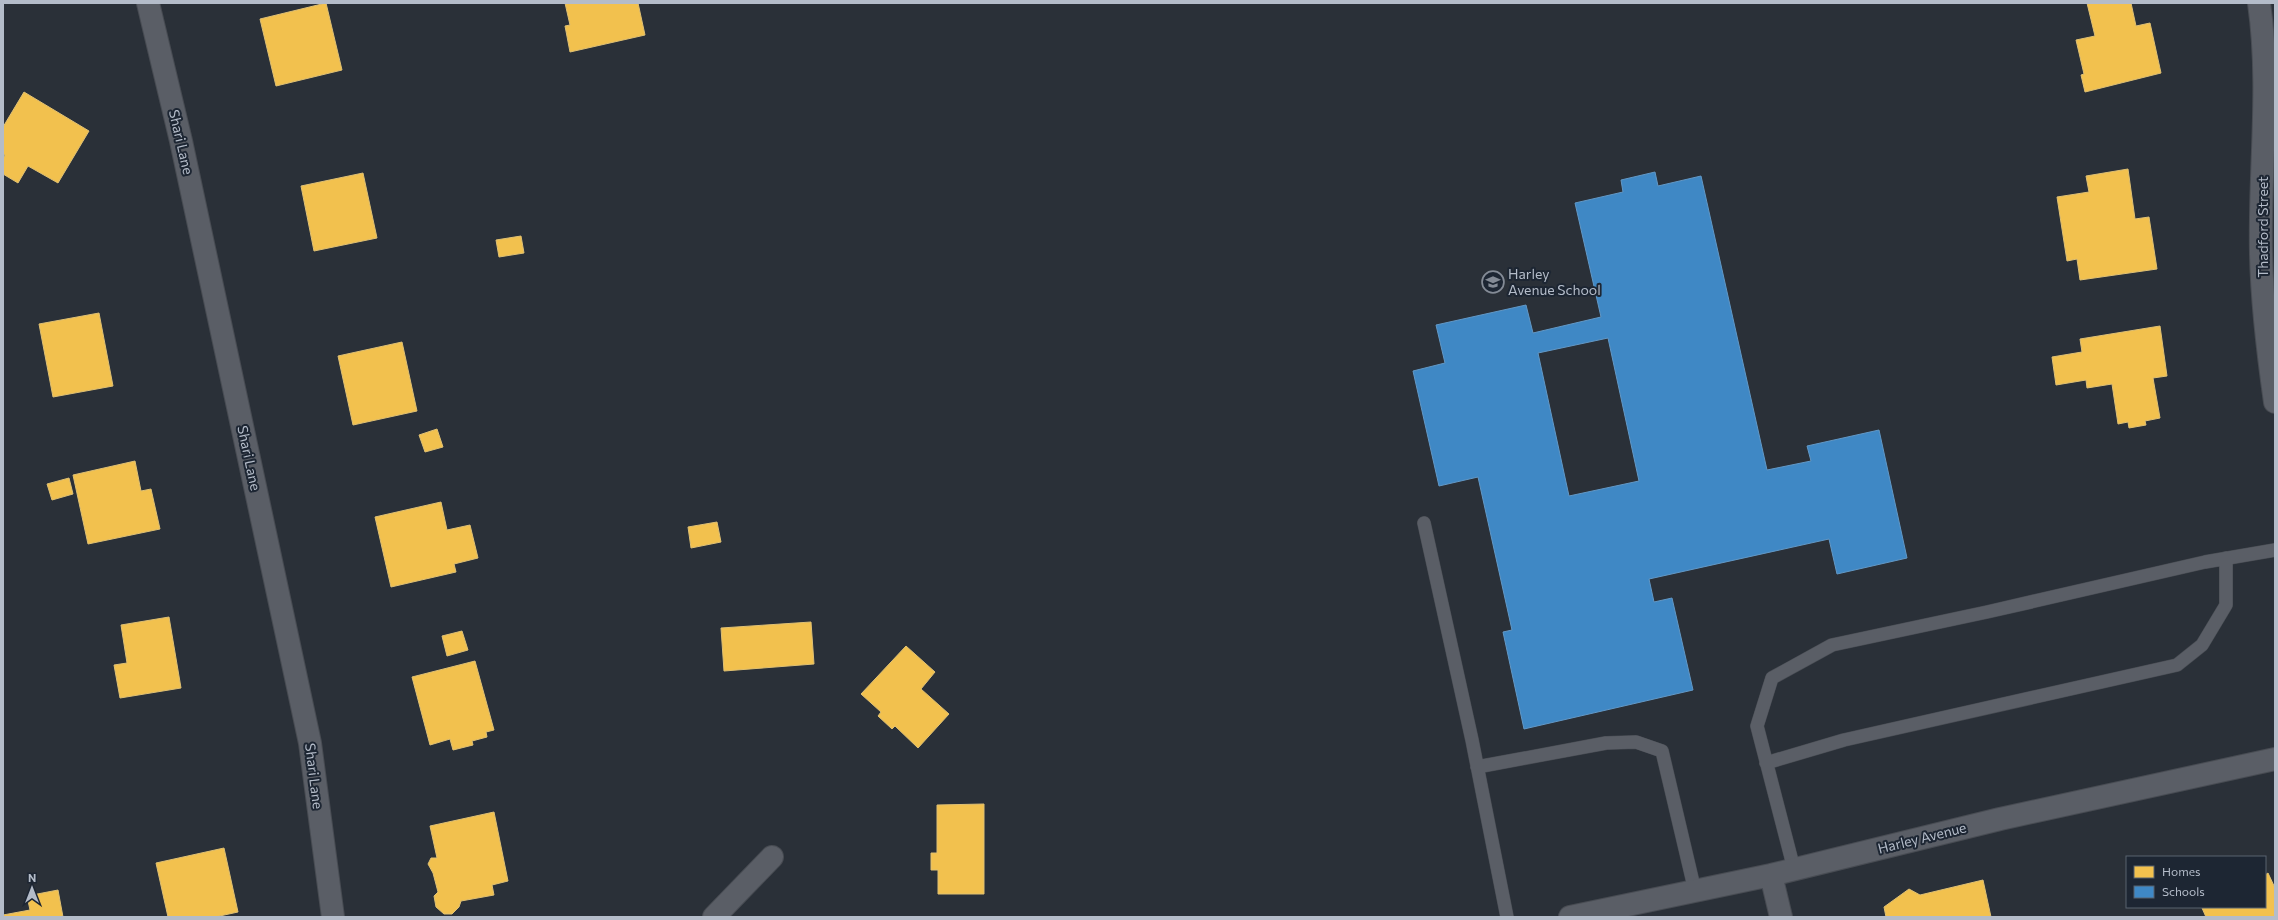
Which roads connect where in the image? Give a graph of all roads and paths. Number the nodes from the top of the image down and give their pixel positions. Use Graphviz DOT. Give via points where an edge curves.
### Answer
graph roads {
  1 [pos="148,3"];
  2 [pos="2260,3"];
  3 [pos="2275,402"];
  4 [pos="1424,523"];
  5 [pos="2275,550"];
  6 [pos="2226,558"];
  7 [pos="2275,759"];
  8 [pos="1766,763"];
  9 [pos="1477,767"];
  10 [pos="772,857"];
  11 [pos="1794,869"];
  12 [pos="1771,874"];
  13 [pos="1695,891"];
  14 [pos="333,917"];
  15 [pos="714,917"];
  16 [pos="1507,917"];
  17 [pos="1570,917"];
  18 [pos="1781,917"];
  1 -- 14 [label="street, Shari Lane" via="181,141 310,742 329,902"];
  2 -- 3 [label="street, Thadford Street" via="2264,40 2261,254 2268,354"];
  4 -- 9 [label="lane"];
  5 -- 6 [label="lane"];
  6 -- 8 [label="lane" via="2226,605 2202,645 2177,665 1844,740"];
  6 -- 8 [label="lane" via="1832,645 1772,678 1757,726"];
  7 -- 11 [label="street, Harley Avenue" via="2000,819"];
  8 -- 11 [label="lane"];
  9 -- 13 [label="lane" via="1606,742 1636,742 1662,751"];
  9 -- 16 [label="lane"];
  10 -- 15 [label="street"];
  11 -- 12 [label="street, Harley Avenue"];
  12 -- 13 [label="street, Harley Avenue"];
  12 -- 18 [label="street"];
  13 -- 17 [label="street, Harley Avenue"];
}
